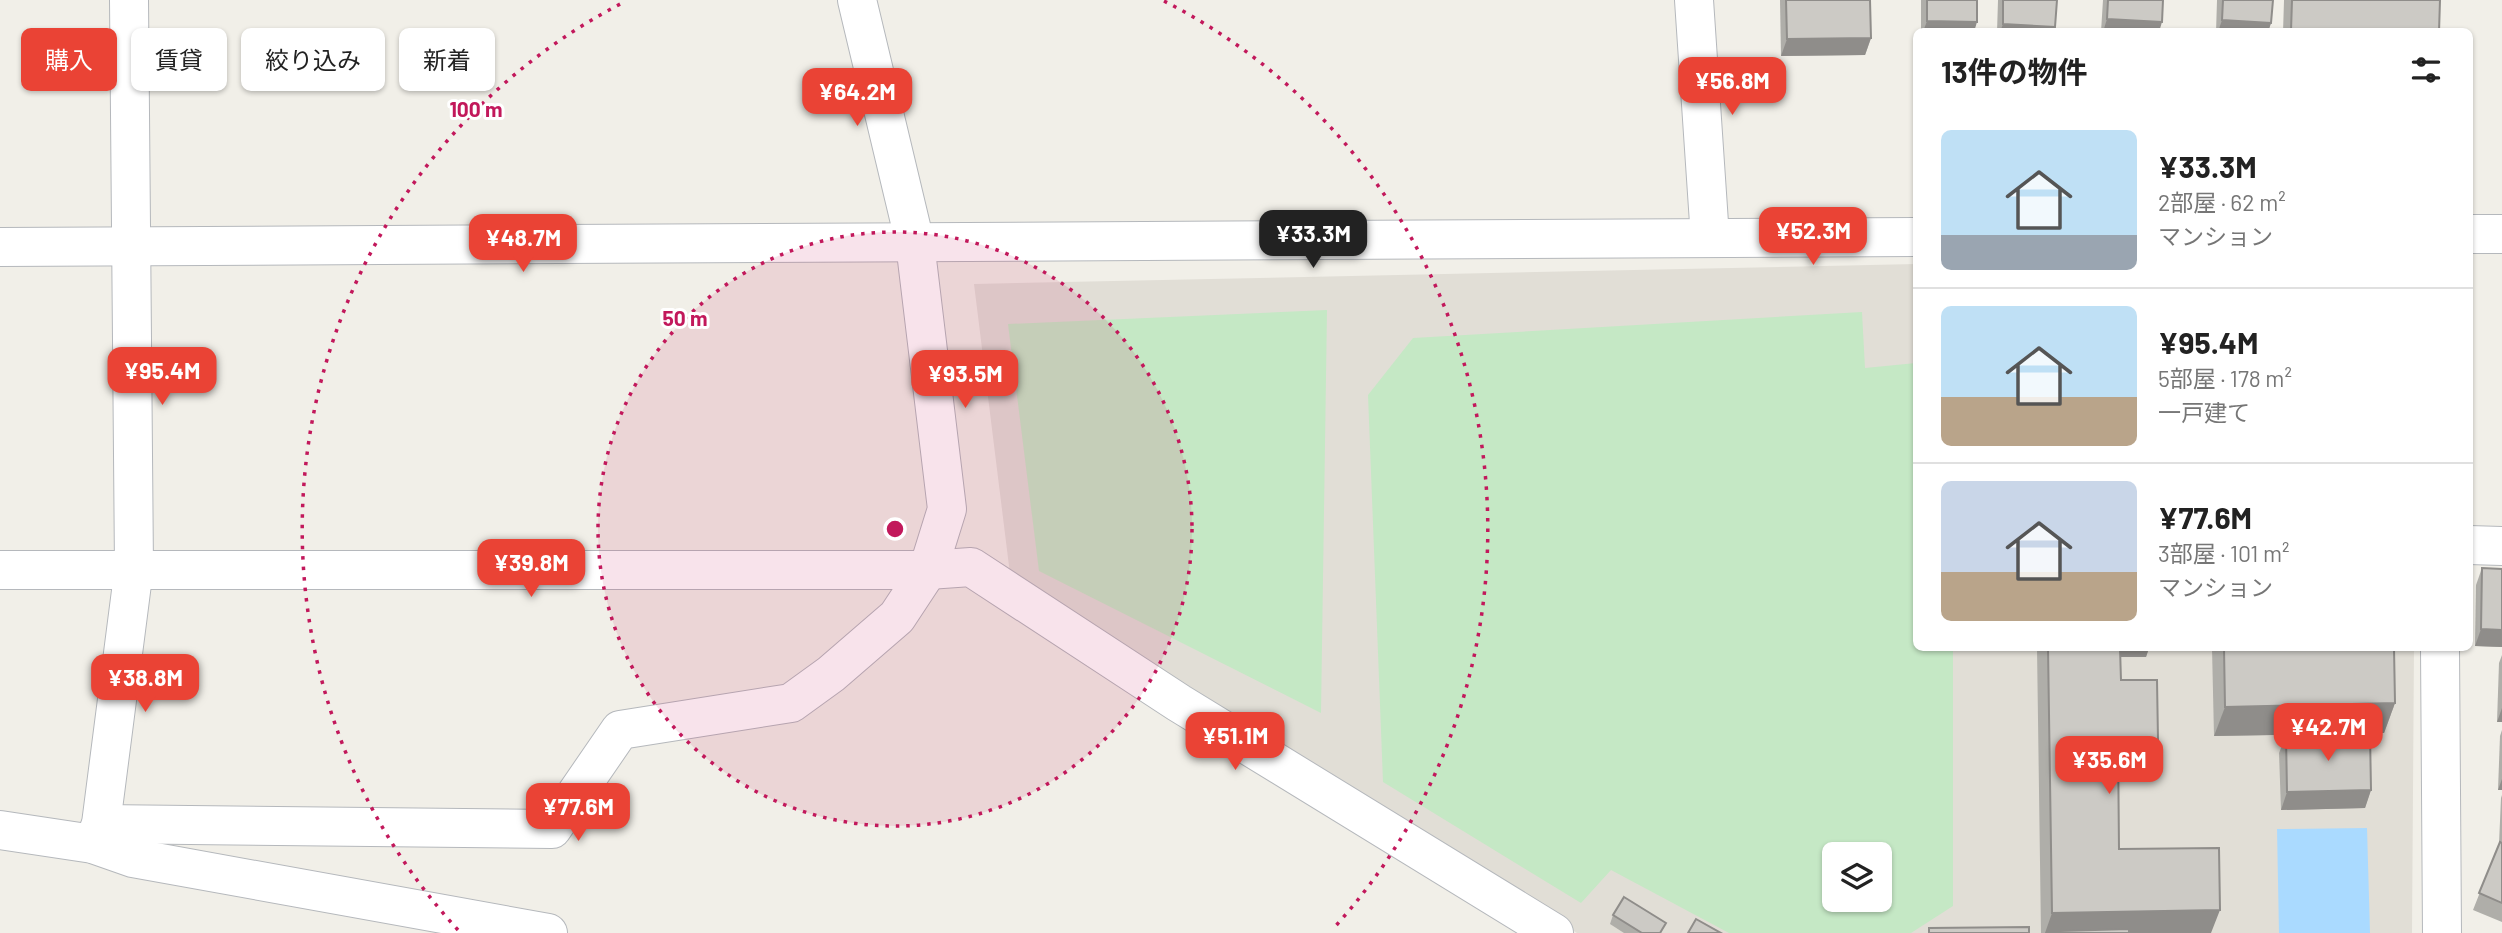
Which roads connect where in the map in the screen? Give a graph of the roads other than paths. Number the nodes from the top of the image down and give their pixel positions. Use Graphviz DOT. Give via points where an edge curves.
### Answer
graph roads {
  1 [pos="129,0"];
  2 [pos="857,0"];
  3 [pos="1694,0"];
  4 [pos="2473,234"];
  5 [pos="2502,234"];
  6 [pos="1913,237"];
  7 [pos="1710,238"];
  8 [pos="915,243"];
  9 [pos="131,246"];
  10 [pos="0,247"];
  11 [pos="2473,545"];
  12 [pos="2502,546"];
  13 [pos="134,568"];
  14 [pos="0,570"];
  15 [pos="928,570"];
  16 [pos="2440,651"];
  17 [pos="0,830"];
  18 [pos="97,834"];
  19 [pos="529,931"];
  20 [pos="1554,933"];
  21 [pos="2442,933"];
  1 -- 9 [label="street"];
  2 -- 8 [label="street"];
  3 -- 7 [label="street"];
  4 -- 5 [label="street"];
  6 -- 7 [label="street"];
  7 -- 8 [label="street"];
  8 -- 9 [label="street"];
  8 -- 15 [label="street" via="947,509"];
  9 -- 10 [label="street"];
  9 -- 13 [label="street"];
  11 -- 12 [label="street"];
  13 -- 14 [label="street"];
  13 -- 15 [label="street"];
  13 -- 18 [label="street"];
  15 -- 18 [label="street" via="897,617 791,703 620,730 552,829"];
  15 -- 20 [label="street" via="971,567 1179,703"];
  16 -- 21 [label="street"];
  17 -- 18 [label="street"];
  18 -- 19 [label="street" via="133,858"];
}
